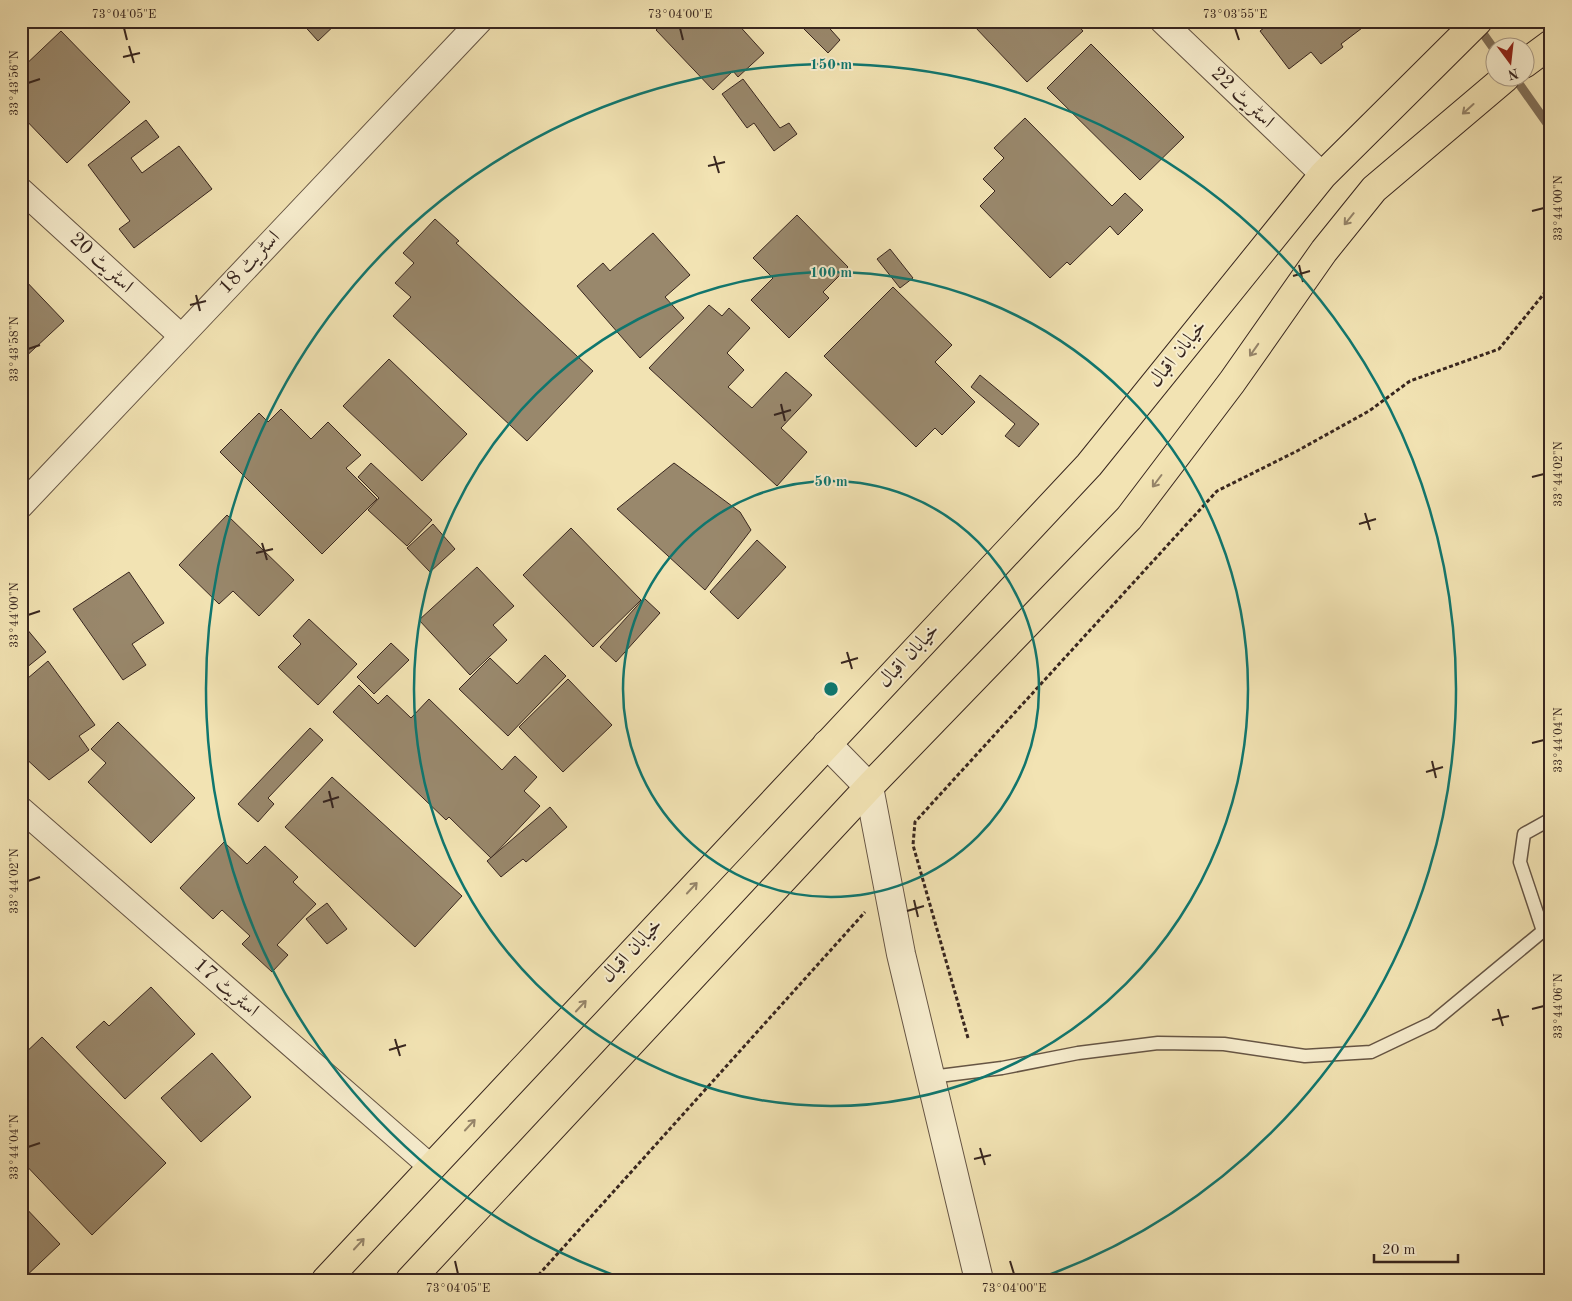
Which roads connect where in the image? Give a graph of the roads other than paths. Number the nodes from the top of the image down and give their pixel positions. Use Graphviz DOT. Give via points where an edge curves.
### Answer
graph roads {
  1 [pos="480,21"];
  2 [pos="1162,21"];
  3 [pos="1478,21"];
  4 [pos="1551,44"];
  5 [pos="1534,57"];
  6 [pos="1494,88"];
  7 [pos="1323,175"];
  8 [pos="21,190"];
  9 [pos="181,336"];
  10 [pos="21,506"];
  11 [pos="827,744"];
  12 [pos="870,787"];
  13 [pos="21,809"];
  14 [pos="1551,819"];
  15 [pos="931,1077"];
  16 [pos="430,1166"];
  17 [pos="326,1280"];
  18 [pos="410,1280"];
  19 [pos="979,1280"];
  1 -- 9 [label="street, اسٹریٹ 18"];
  2 -- 7 [label="street, اسٹریٹ 22"];
  3 -- 7 [label="main road, خیابان اقبال"];
  4 -- 5 [label="main road"];
  6 -- 12 [label="main road, one-way" via="1374,189 1324,251 1232,382 1129,518"];
  7 -- 11 [label="main road, خیابان اقبال" via="1089,465"];
  8 -- 9 [label="street, اسٹریٹ 20"];
  9 -- 10 [label="street, اسٹریٹ 18"];
  11 -- 12 [label="street"];
  16 -- 11 [label="main road, خیابان اقبال, one-way"];
  12 -- 15 [label="street" via="901,954"];
  12 -- 18 [label="main road"];
  13 -- 16 [label="street, اسٹریٹ 17"];
  14 -- 15 [label="lane" via="1524,834 1520,862 1543,931 1432,1023 1371,1052 1305,1056 1224,1044 1158,1043"];
  15 -- 19 [label="street"];
  17 -- 16 [label="main road, خیابان اقبال, one-way"];
}
